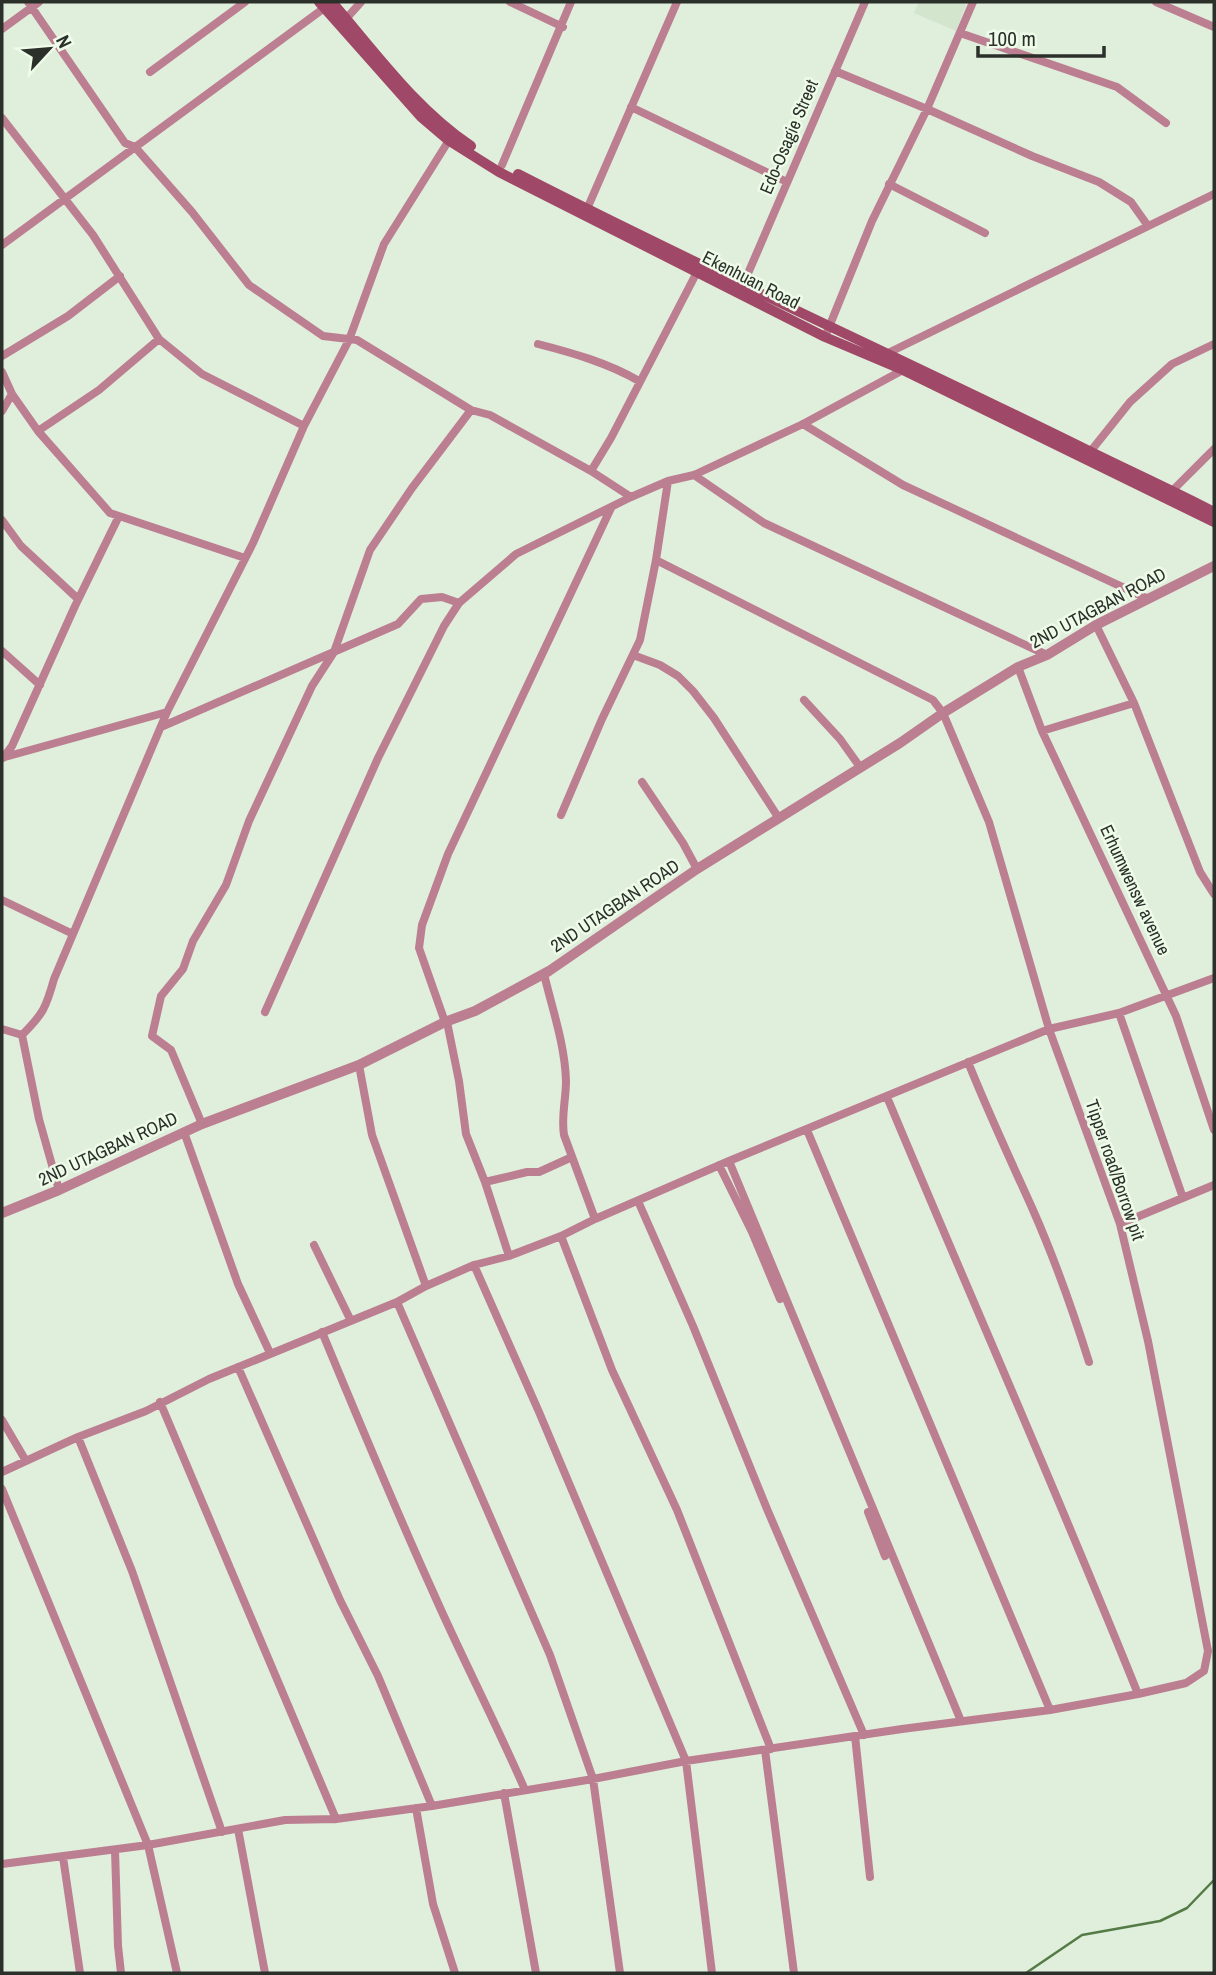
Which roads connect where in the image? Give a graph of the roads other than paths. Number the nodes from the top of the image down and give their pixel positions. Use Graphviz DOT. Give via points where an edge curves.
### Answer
graph roads {
  1 [pos="245,2"];
  2 [pos="361,2"];
  3 [pos="510,2"];
  4 [pos="571,2"];
  5 [pos="677,2"];
  6 [pos="864,2"];
  7 [pos="973,2"];
  8 [pos="1156,2"];
  9 [pos="33,3"];
  10 [pos="327,3"];
  11 [pos="344,23"];
  12 [pos="563,27"];
  13 [pos="1214,27"];
  14 [pos="2,29"];
  15 [pos="960,33"];
  16 [pos="835,71"];
  17 [pos="150,72"];
  18 [pos="631,107"];
  19 [pos="927,109"];
  20 [pos="2,118"];
  21 [pos="1166,122"];
  22 [pos="450,137"];
  23 [pos="135,147"];
  24 [pos="502,165"];
  25 [pos="787,182"];
  26 [pos="889,184"];
  27 [pos="1214,194"];
  28 [pos="65,197"];
  29 [pos="587,209"];
  30 [pos="1148,226"];
  31 [pos="985,233"];
  32 [pos="2,245"];
  33 [pos="697,272"];
  34 [pos="120,276"];
  35 [pos="743,285"];
  36 [pos="827,332"];
  37 [pos="159,339"];
  38 [pos="349,340"];
  39 [pos="538,344"];
  40 [pos="1214,344"];
  41 [pos="888,353"];
  42 [pos="2,356"];
  43 [pos="903,370"];
  44 [pos="2,372"];
  45 [pos="639,381"];
  46 [pos="12,394"];
  47 [pos="471,410"];
  48 [pos="2,411"];
  49 [pos="803,424"];
  50 [pos="304,426"];
  51 [pos="38,430"];
  52 [pos="1214,449"];
  53 [pos="1090,452"];
  54 [pos="591,471"];
  55 [pos="694,475"];
  56 [pos="668,481"];
  57 [pos="1173,490"];
  58 [pos="631,497"];
  59 [pos="611,508"];
  60 [pos="1214,512"];
  61 [pos="119,516"];
  62 [pos="2,520"];
  63 [pos="1214,522"];
  64 [pos="245,558"];
  65 [pos="656,560"];
  66 [pos="1214,566"];
  67 [pos="1146,598"];
  68 [pos="78,599"];
  69 [pos="458,603"];
  70 [pos="1096,625"];
  71 [pos="2,651"];
  72 [pos="334,652"];
  73 [pos="633,654"];
  74 [pos="1047,655"];
  75 [pos="1018,667"];
  76 [pos="40,685"];
  77 [pos="804,700"];
  78 [pos="1134,703"];
  79 [pos="167,712"];
  80 [pos="943,713"];
  81 [pos="161,727"];
  82 [pos="1042,731"];
  83 [pos="2,758"];
  84 [pos="860,767"];
  85 [pos="642,782"];
  86 [pos="561,815"];
  87 [pos="778,817"];
  88 [pos="697,869"];
  89 [pos="1214,894"];
  90 [pos="2,900"];
  91 [pos="73,934"];
  92 [pos="544,974"];
  93 [pos="1214,978"];
  94 [pos="1166,994"];
  95 [pos="265,1012"];
  96 [pos="1119,1013"];
  97 [pos="446,1022"];
  98 [pos="1049,1029"];
  99 [pos="2,1030"];
  100 [pos="22,1035"];
  101 [pos="968,1062"];
  102 [pos="359,1065"];
  103 [pos="887,1097"];
  104 [pos="202,1124"];
  105 [pos="807,1130"];
  106 [pos="1214,1130"];
  107 [pos="184,1132"];
  108 [pos="572,1157"];
  109 [pos="729,1161"];
  110 [pos="719,1165"];
  111 [pos="485,1182"];
  112 [pos="1214,1185"];
  113 [pos="59,1190"];
  114 [pos="1183,1198"];
  115 [pos="638,1201"];
  116 [pos="2,1213"];
  117 [pos="596,1219"];
  118 [pos="1120,1224"];
  119 [pos="561,1236"];
  120 [pos="314,1245"];
  121 [pos="509,1256"];
  122 [pos="474,1265"];
  123 [pos="426,1286"];
  124 [pos="397,1302"];
  125 [pos="351,1321"];
  126 [pos="322,1332"];
  127 [pos="270,1353"];
  128 [pos="1089,1362"];
  129 [pos="238,1367"];
  130 [pos="160,1402"];
  131 [pos="2,1420"];
  132 [pos="78,1437"];
  133 [pos="26,1461"];
  134 [pos="2,1472"];
  135 [pos="2,1489"];
  136 [pos="971,1520"];
  137 [pos="885,1556"];
  138 [pos="1138,1694"];
  139 [pos="1049,1710"];
  140 [pos="961,1721"];
  141 [pos="859,1736"];
  142 [pos="768,1749"];
  143 [pos="685,1761"];
  144 [pos="593,1779"];
  145 [pos="525,1790"];
  146 [pos="504,1793"];
  147 [pos="432,1806"];
  148 [pos="416,1808"];
  149 [pos="336,1819"];
  150 [pos="238,1829"];
  151 [pos="222,1832"];
  152 [pos="148,1845"];
  153 [pos="115,1850"];
  154 [pos="63,1857"];
  155 [pos="2,1864"];
  156 [pos="870,1877"];
  157 [pos="80,1973"];
  158 [pos="121,1973"];
  159 [pos="177,1973"];
  160 [pos="265,1973"];
  161 [pos="455,1973"];
  162 [pos="536,1973"];
  163 [pos="620,1973"];
  164 [pos="712,1973"];
  165 [pos="794,1973"];
  1 -- 17 [label="street"];
  2 -- 11 [label="street"];
  3 -- 12 [label="street"];
  4 -- 24 [label="street"];
  5 -- 18 [label="street"];
  6 -- 16 [label="street, Edo-Osagie Street"];
  7 -- 15 [label="street"];
  8 -- 13 [label="street"];
  9 -- 14 [label="street"];
  9 -- 23 [label="street" via="125,143"];
  10 -- 11 [label="main road, Ekenhuan Road"];
  10 -- 23 [label="street"];
  11 -- 22 [label="main road, Ekenhuan Road" via="411,107"];
  15 -- 19 [label="street"];
  15 -- 21 [label="street" via="1116,87"];
  16 -- 19 [label="street"];
  16 -- 25 [label="street, Edo-Osagie Street"];
  18 -- 25 [label="street"];
  18 -- 29 [label="street"];
  19 -- 26 [label="street"];
  19 -- 30 [label="street" via="1099,182 1131,202"];
  20 -- 28 [label="street"];
  22 -- 24 [label="main road, Ekenhuan Road"];
  22 -- 33 [label="main road, Ekenhuan Road" via="499,172"];
  22 -- 38 [label="street" via="384,244"];
  23 -- 28 [label="street"];
  23 -- 38 [label="street" via="249,285 323,336"];
  24 -- 29 [label="main road, Ekenhuan Road"];
  25 -- 35 [label="street, Edo-Osagie Street"];
  26 -- 31 [label="street"];
  26 -- 36 [label="street"];
  27 -- 30 [label="street"];
  28 -- 32 [label="street"];
  28 -- 34 [label="street"];
  29 -- 35 [label="main road, Ekenhuan Road"];
  30 -- 41 [label="street"];
  33 -- 36 [label="main road, Ekenhuan Road"];
  33 -- 45 [label="street"];
  34 -- 37 [label="street"];
  34 -- 42 [label="street" via="68,316"];
  35 -- 36 [label="main road, Ekenhuan Road"];
  36 -- 41 [label="main road, Ekenhuan Road"];
  36 -- 43 [label="main road, Ekenhuan Road"];
  37 -- 50 [label="street" via="202,374"];
  37 -- 51 [label="street" via="99,390"];
  38 -- 47 [label="street" via="357,340"];
  38 -- 50 [label="street"];
  39 -- 45 [label="street" via="620,370"];
  40 -- 53 [label="street" via="1172,364 1130,402"];
  41 -- 53 [label="main road, Ekenhuan Road"];
  43 -- 49 [label="street"];
  43 -- 63 [label="main road, Ekenhuan Road"];
  44 -- 46 [label="street"];
  45 -- 54 [label="street"];
  46 -- 48 [label="street"];
  46 -- 51 [label="street"];
  47 -- 54 [label="street" via="490,415"];
  47 -- 72 [label="street" via="370,550"];
  49 -- 55 [label="street"];
  49 -- 67 [label="street" via="903,485"];
  50 -- 64 [label="street"];
  51 -- 61 [label="street" via="110,513"];
  52 -- 57 [label="street"];
  53 -- 57 [label="main road, Ekenhuan Road"];
  54 -- 58 [label="street"];
  55 -- 56 [label="street"];
  55 -- 74 [label="street" via="764,523"];
  56 -- 58 [label="street"];
  56 -- 65 [label="street"];
  57 -- 60 [label="main road, Ekenhuan Road"];
  58 -- 59 [label="street"];
  59 -- 69 [label="street" via="516,554"];
  59 -- 97 [label="street" via="448,854 422,925 419,948"];
  61 -- 64 [label="street"];
  61 -- 68 [label="street"];
  62 -- 68 [label="street" via="21,546"];
  64 -- 79 [label="street"];
  65 -- 73 [label="street"];
  65 -- 80 [label="street" via="933,700"];
  66 -- 67 [label="street, 2ND UTAGBAN ROAD"];
  67 -- 70 [label="street, 2ND UTAGBAN ROAD"];
  68 -- 76 [label="street"];
  69 -- 72 [label="street" via="442,597 421,599 398,624"];
  69 -- 95 [label="street" via="378,758"];
  70 -- 74 [label="street, 2ND UTAGBAN ROAD"];
  70 -- 78 [label="street"];
  71 -- 76 [label="street"];
  72 -- 81 [label="street"];
  72 -- 104 [label="street" via="312,686 249,821 226,885 193,941 183,969 161,996 152,1036 171,1050"];
  73 -- 86 [label="street"];
  73 -- 87 [label="street" via="660,665 693,691"];
  74 -- 75 [label="street, 2ND UTAGBAN ROAD"];
  75 -- 80 [label="street, 2ND UTAGBAN ROAD"];
  75 -- 82 [label="street, Erhumwensw avenue"];
  76 -- 83 [label="street"];
  77 -- 84 [label="street"];
  78 -- 82 [label="street"];
  78 -- 89 [label="street" via="1200,872"];
  79 -- 81 [label="street"];
  79 -- 83 [label="street"];
  80 -- 84 [label="street, 2ND UTAGBAN ROAD"];
  80 -- 98 [label="street, Tipper road/Borrow pit" via="989,822"];
  81 -- 91 [label="street"];
  82 -- 94 [label="street, Erhumwensw avenue"];
  84 -- 87 [label="street, 2ND UTAGBAN ROAD"];
  85 -- 88 [label="street"];
  87 -- 88 [label="street, 2ND UTAGBAN ROAD"];
  88 -- 92 [label="street, 2ND UTAGBAN ROAD"];
  90 -- 91 [label="street"];
  91 -- 100 [label="street" via="47,1004 37,1022"];
  92 -- 97 [label="street, 2ND UTAGBAN ROAD"];
  92 -- 108 [label="street" via="561,1042 566,1080 562,1122"];
  93 -- 94 [label="street"];
  94 -- 96 [label="street"];
  94 -- 106 [label="street, Erhumwensw avenue"];
  96 -- 98 [label="street"];
  96 -- 114 [label="street"];
  97 -- 102 [label="street, 2ND UTAGBAN ROAD"];
  97 -- 111 [label="street" via="466,1134"];
  98 -- 101 [label="street"];
  98 -- 118 [label="street, Tipper road/Borrow pit"];
  99 -- 100 [label="street"];
  100 -- 113 [label="street"];
  101 -- 103 [label="street"];
  101 -- 128 [label="street" via="1066,1290"];
  102 -- 104 [label="street, 2ND UTAGBAN ROAD"];
  102 -- 123 [label="street" via="372,1135"];
  103 -- 105 [label="street"];
  103 -- 138 [label="street"];
  104 -- 107 [label="street, 2ND UTAGBAN ROAD"];
  105 -- 109 [label="street"];
  105 -- 136 [label="street"];
  105 -- 139 [label="street"];
  107 -- 113 [label="street, 2ND UTAGBAN ROAD"];
  107 -- 127 [label="street" via="237,1284"];
  108 -- 111 [label="street" via="539,1172"];
  108 -- 117 [label="street"];
  109 -- 110 [label="street"];
  109 -- 140 [label="street"];
  110 -- 115 [label="street"];
  110 -- 137 [label="street" via="818,1384"];
  111 -- 121 [label="street"];
  112 -- 114 [label="street"];
  113 -- 116 [label="street, 2ND UTAGBAN ROAD"];
  114 -- 118 [label="street"];
  115 -- 117 [label="street"];
  115 -- 141 [label="street"];
  117 -- 119 [label="street"];
  118 -- 138 [label="street, Tipper road/Borrow pit" via="1148,1341 1208,1651 1204,1671 1186,1683"];
  119 -- 121 [label="street"];
  119 -- 142 [label="street" via="612,1370 677,1510"];
  120 -- 125 [label="street"];
  121 -- 122 [label="street"];
  122 -- 123 [label="street"];
  122 -- 143 [label="street"];
  123 -- 124 [label="street"];
  124 -- 125 [label="street"];
  124 -- 144 [label="street" via="550,1655"];
  125 -- 126 [label="street"];
  126 -- 127 [label="street"];
  126 -- 145 [label="street" via="432,1590"];
  127 -- 129 [label="street"];
  129 -- 130 [label="street"];
  129 -- 147 [label="street" via="340,1600 379,1676"];
  130 -- 132 [label="street"];
  130 -- 149 [label="street"];
  131 -- 133 [label="street"];
  132 -- 133 [label="street"];
  132 -- 151 [label="street" via="132,1571"];
  133 -- 134 [label="street"];
  135 -- 152 [label="street"];
  138 -- 139 [label="street"];
  139 -- 140 [label="street"];
  140 -- 141 [label="street"];
  141 -- 142 [label="street"];
  141 -- 156 [label="street"];
  142 -- 143 [label="street"];
  142 -- 165 [label="street"];
  143 -- 144 [label="street"];
  143 -- 164 [label="street"];
  144 -- 145 [label="street"];
  144 -- 163 [label="street"];
  145 -- 146 [label="street"];
  146 -- 147 [label="street"];
  146 -- 162 [label="street"];
  147 -- 148 [label="street"];
  148 -- 149 [label="street"];
  148 -- 161 [label="street" via="433,1903"];
  149 -- 150 [label="street" via="285,1820"];
  150 -- 151 [label="street"];
  150 -- 160 [label="street"];
  151 -- 152 [label="street"];
  152 -- 153 [label="street"];
  152 -- 159 [label="street"];
  153 -- 154 [label="street"];
  153 -- 158 [label="street"];
  154 -- 155 [label="street"];
  154 -- 157 [label="street"];
}
